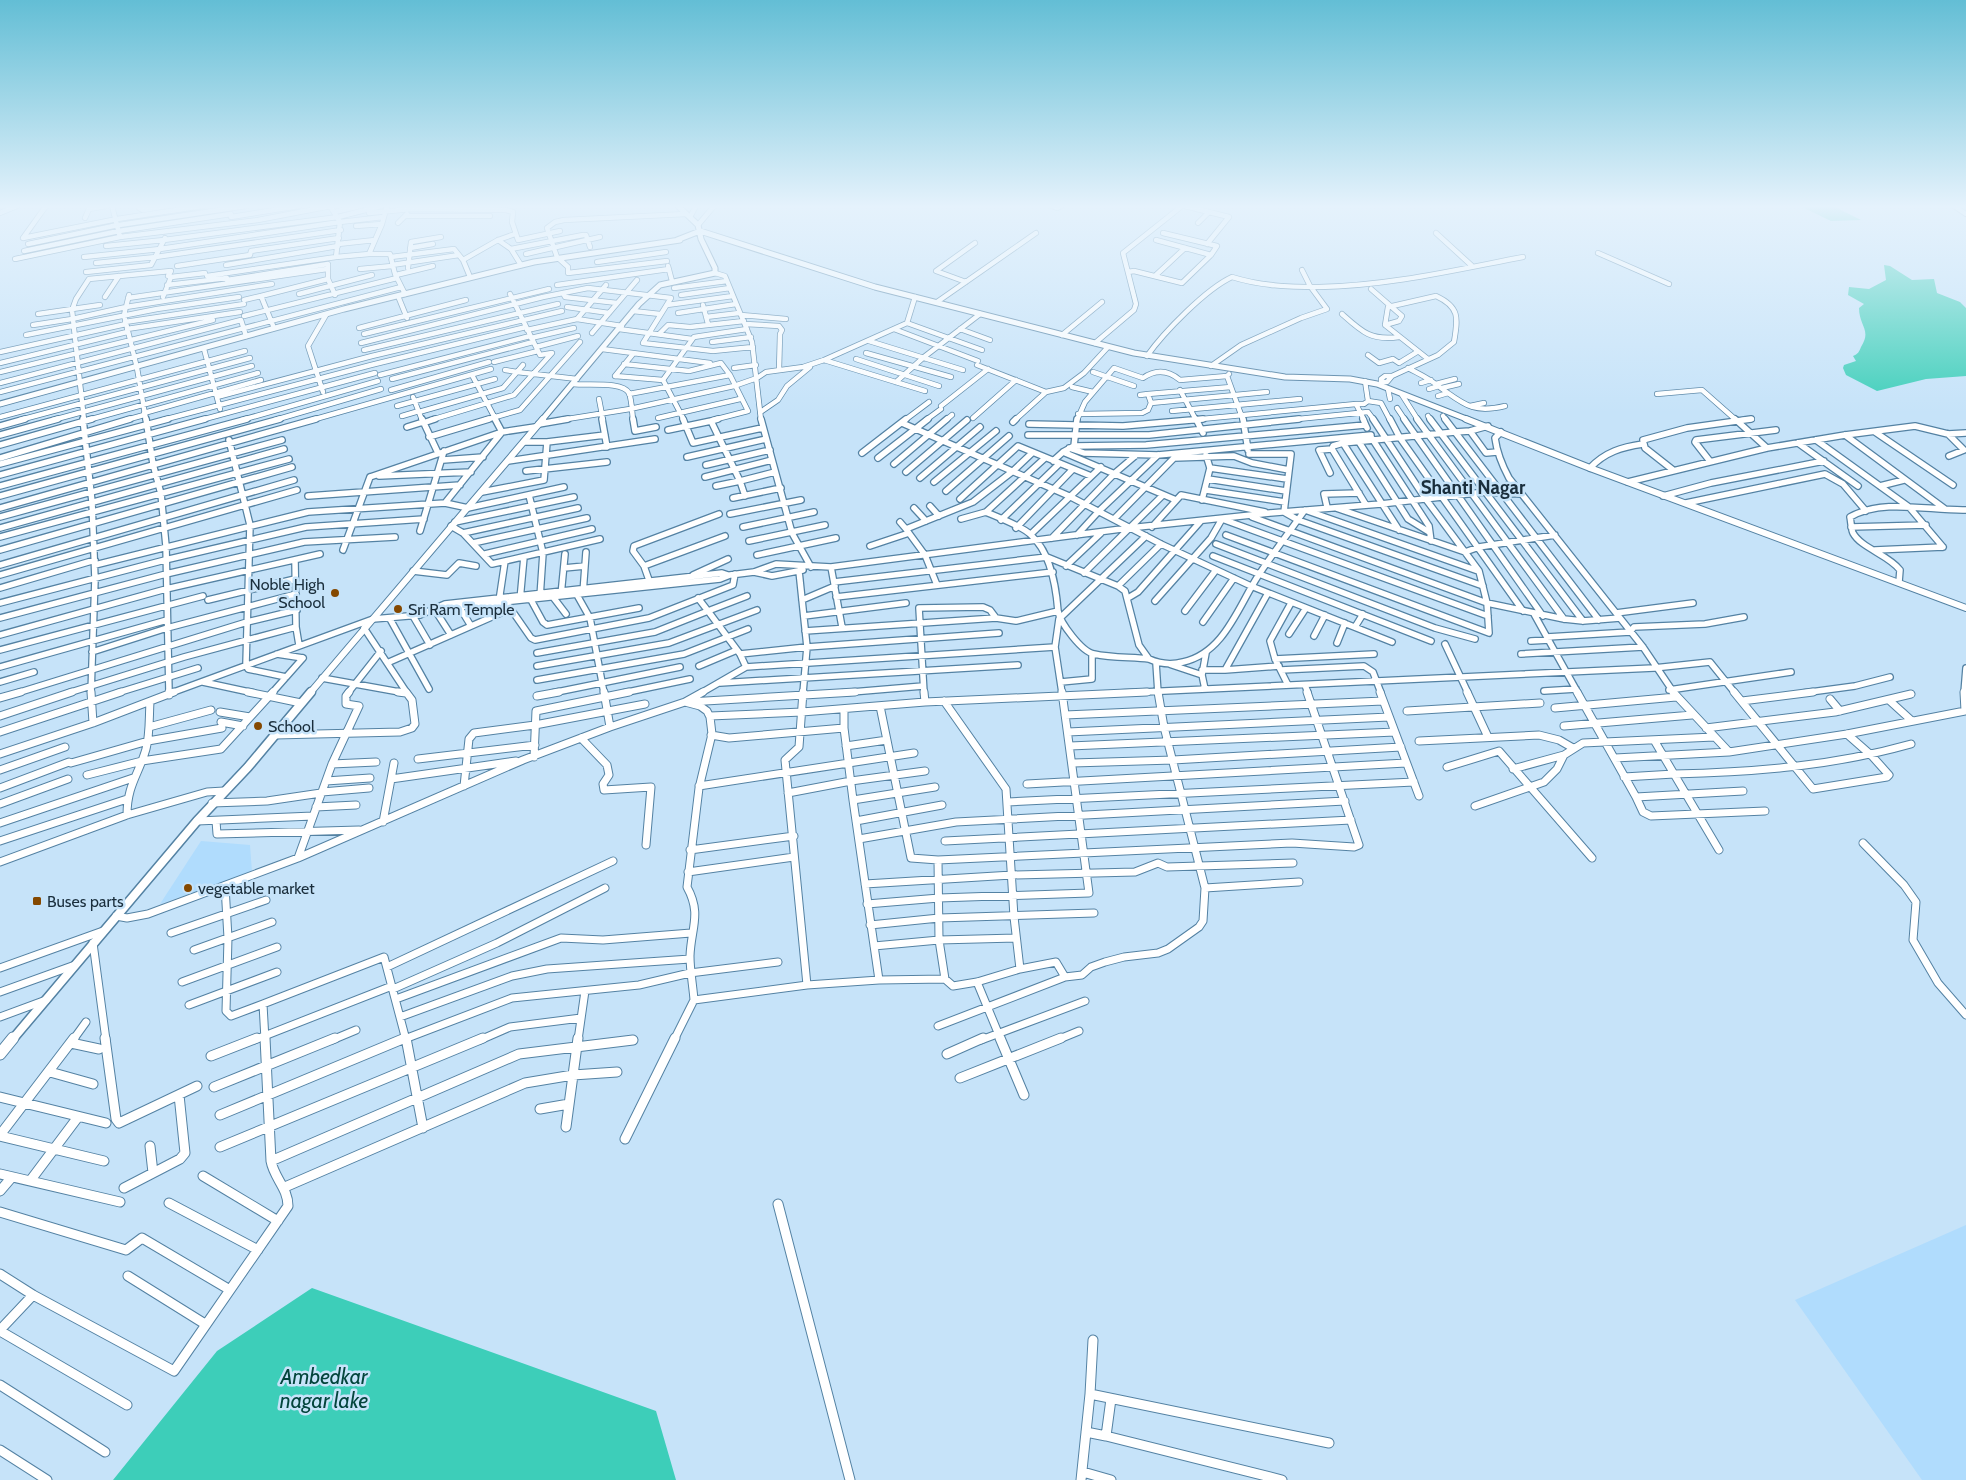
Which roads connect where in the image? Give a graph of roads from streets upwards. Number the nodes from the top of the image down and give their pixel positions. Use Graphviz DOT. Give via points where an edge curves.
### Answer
graph roads {
  1 [pos="127,275"];
  2 [pos="197,275"];
  3 [pos="210,275"];
  4 [pos="227,275"];
  5 [pos="246,275"];
  6 [pos="266,275"];
  7 [pos="328,275"];
  8 [pos="372,275"];
  9 [pos="403,275"];
  10 [pos="478,275"];
  11 [pos="599,275"];
  12 [pos="622,275"];
  13 [pos="670,275"];
  14 [pos="705,275"];
  15 [pos="724,275"];
  16 [pos="835,275"];
  17 [pos="947,275"];
  18 [pos="976,275"];
  19 [pos="1129,275"];
  20 [pos="1156,275"];
  21 [pos="1190,275"];
  22 [pos="1305,275"];
  23 [pos="1424,275"];
  24 [pos="1643,275"];
  25 [pos="118,276"];
  26 [pos="397,277"];
  27 [pos="470,277"];
  28 [pos="696,277"];
  29 [pos="600,278"];
  30 [pos="227,279"];
  31 [pos="328,279"];
  32 [pos="637,280"];
  33 [pos="672,280"];
  34 [pos="727,281"];
  35 [pos="966,282"];
  36 [pos="272,284"];
  37 [pos="1669,284"];
  38 [pos="330,285"];
  39 [pos="557,285"];
  40 [pos="606,285"];
  41 [pos="698,285"];
  42 [pos="167,286"];
  43 [pos="1310,286"];
  44 [pos="401,287"];
  45 [pos="674,288"];
  46 [pos="730,288"];
  47 [pos="549,289"];
  48 [pos="602,290"];
  49 [pos="1371,290"];
  50 [pos="226,291"];
  51 [pos="700,292"];
  52 [pos="563,293"];
  53 [pos="625,293"];
  54 [pos="164,294"];
  55 [pos="299,294"];
  56 [pos="334,294"];
  57 [pos="405,294"];
  58 [pos="681,294"];
  59 [pos="106,296"];
  60 [pos="261,296"];
  61 [pos="398,296"];
  62 [pos="511,296"];
  63 [pos="647,296"];
  64 [pos="733,296"];
  65 [pos="239,297"];
  66 [pos="915,297"];
  67 [pos="225,299"];
  68 [pos="466,300"];
  69 [pos="594,300"];
  70 [pos="161,301"];
  71 [pos="702,301"];
  72 [pos="338,302"];
  73 [pos="937,302"];
  74 [pos="1102,302"];
  75 [pos="617,303"];
  76 [pos="516,304"];
  77 [pos="558,304"];
  78 [pos="736,304"];
  79 [pos="100,305"];
  80 [pos="667,305"];
  81 [pos="126,306"];
  82 [pos="1392,306"];
  83 [pos="567,307"];
  84 [pos="223,308"];
  85 [pos="157,309"];
  86 [pos="344,309"];
  87 [pos="704,309"];
  88 [pos="72,310"];
  89 [pos="267,310"];
  90 [pos="586,310"];
  91 [pos="562,311"];
  92 [pos="634,311"];
  93 [pos="240,312"];
  94 [pos="520,312"];
  95 [pos="678,312"];
  96 [pos="609,313"];
  97 [pos="38,314"];
  98 [pos="326,314"];
  99 [pos="406,314"];
  100 [pos="660,314"];
  101 [pos="740,314"];
  102 [pos="980,314"];
  103 [pos="1342,314"];
  104 [pos="124,315"];
  105 [pos="222,315"];
  106 [pos="244,316"];
  107 [pos="706,317"];
  108 [pos="153,318"];
  109 [pos="72,319"];
  110 [pos="271,319"];
  111 [pos="577,319"];
  112 [pos="786,319"];
  113 [pos="213,320"];
  114 [pos="524,320"];
  115 [pos="744,322"];
  116 [pos="408,323"];
  117 [pos="601,323"];
  118 [pos="906,323"];
  119 [pos="708,324"];
  120 [pos="34,325"];
  121 [pos="1385,325"];
  122 [pos="150,326"];
  123 [pos="72,327"];
  124 [pos="126,327"];
  125 [pos="243,327"];
  126 [pos="274,328"];
  127 [pos="359,328"];
  128 [pos="527,328"];
  129 [pos="574,328"];
  130 [pos="620,328"];
  131 [pos="747,329"];
  132 [pos="894,329"];
  133 [pos="960,329"];
  134 [pos="412,330"];
  135 [pos="592,333"];
  136 [pos="651,333"];
  137 [pos="364,334"];
  138 [pos="659,334"];
  139 [pos="26,335"];
  140 [pos="1062,335"];
  141 [pos="74,336"];
  142 [pos="246,336"];
  143 [pos="578,336"];
  144 [pos="415,337"];
  145 [pos="950,337"];
  146 [pos="1399,337"];
  147 [pos="751,338"];
  148 [pos="692,340"];
  149 [pos="729,340"];
  150 [pos="990,340"];
  151 [pos="129,341"];
  152 [pos="580,342"];
  153 [pos="712,342"];
  154 [pos="869,342"];
  155 [pos="361,343"];
  156 [pos="534,343"];
  157 [pos="1095,343"];
  158 [pos="75,345"];
  159 [pos="418,345"];
  160 [pos="938,346"];
  161 [pos="753,347"];
  162 [pos="1108,347"];
  163 [pos="685,348"];
  164 [pos="204,349"];
  165 [pos="602,349"];
  166 [pos="731,349"];
  167 [pos="131,350"];
  168 [pos="245,350"];
  169 [pos="364,350"];
  170 [pos="982,350"];
  171 [pos="1444,350"];
  172 [pos="0,352"];
  173 [pos="1417,352"];
  174 [pos="422,353"];
  175 [pos="866,353"];
  176 [pos="76,354"];
  177 [pos="633,354"];
  178 [pos="1368,354"];
  179 [pos="1438,354"];
  180 [pos="1449,354"];
  181 [pos="834,356"];
  182 [pos="1147,356"];
  183 [pos="924,357"];
  184 [pos="134,358"];
  185 [pos="250,358"];
  186 [pos="678,358"];
  187 [pos="856,359"];
  188 [pos="1428,359"];
  189 [pos="1442,359"];
  190 [pos="824,360"];
  191 [pos="207,361"];
  192 [pos="424,362"];
  193 [pos="710,363"];
  194 [pos="0,364"];
  195 [pos="77,364"];
  196 [pos="624,364"];
  197 [pos="813,364"];
  198 [pos="523,365"];
  199 [pos="756,365"];
  200 [pos="840,365"];
  201 [pos="252,366"];
  202 [pos="643,366"];
  203 [pos="913,366"];
  204 [pos="1211,366"];
  205 [pos="137,368"];
  206 [pos="734,368"];
  207 [pos="1408,368"];
  208 [pos="210,369"];
  209 [pos="491,369"];
  210 [pos="670,369"];
  211 [pos="988,369"];
  212 [pos="1231,369"];
  213 [pos="315,370"];
  214 [pos="426,370"];
  215 [pos="504,370"];
  216 [pos="779,370"];
  217 [pos="963,370"];
  218 [pos="0,372"];
  219 [pos="517,372"];
  220 [pos="1093,372"];
  221 [pos="78,373"];
  222 [pos="258,373"];
  223 [pos="533,374"];
  224 [pos="905,374"];
  225 [pos="472,375"];
  226 [pos="730,375"];
  227 [pos="549,376"];
  228 [pos="1107,376"];
  229 [pos="1227,376"];
  230 [pos="212,377"];
  231 [pos="634,377"];
  232 [pos="951,377"];
  233 [pos="429,378"];
  234 [pos="758,378"];
  235 [pos="138,379"];
  236 [pos="318,379"];
  237 [pos="495,379"];
  238 [pos="1454,379"];
  239 [pos="261,380"];
  240 [pos="392,380"];
  241 [pos="663,380"];
  242 [pos="1016,380"];
  243 [pos="1431,380"];
  244 [pos="378,381"];
  245 [pos="1365,381"];
  246 [pos="0,382"];
  247 [pos="575,382"];
  248 [pos="896,382"];
  249 [pos="1421,382"];
  250 [pos="79,383"];
  251 [pos="1379,383"];
  252 [pos="476,384"];
  253 [pos="1459,384"];
  254 [pos="214,386"];
  255 [pos="432,386"];
  256 [pos="667,386"];
  257 [pos="734,386"];
  258 [pos="940,386"];
  259 [pos="1134,386"];
  260 [pos="1439,386"];
  261 [pos="1072,387"];
  262 [pos="1231,387"];
  263 [pos="140,388"];
  264 [pos="322,389"];
  265 [pos="381,389"];
  266 [pos="1388,389"];
  267 [pos="1429,389"];
  268 [pos="391,390"];
  269 [pos="1180,390"];
  270 [pos="925,391"];
  271 [pos="0,392"];
  272 [pos="412,392"];
  273 [pos="1046,392"];
  274 [pos="1093,392"];
  275 [pos="1267,392"];
  276 [pos="1448,393"];
  277 [pos="482,394"];
  278 [pos="629,394"];
  279 [pos="1148,394"];
  280 [pos="1657,394"];
  281 [pos="80,395"];
  282 [pos="217,395"];
  283 [pos="1140,395"];
  284 [pos="1233,395"];
  285 [pos="1402,395"];
  286 [pos="141,396"];
  287 [pos="1438,396"];
  288 [pos="325,397"];
  289 [pos="599,399"];
  290 [pos="740,399"];
  291 [pos="1185,399"];
  292 [pos="1300,399"];
  293 [pos="1390,399"];
  294 [pos="674,400"];
  295 [pos="414,401"];
  296 [pos="1368,401"];
  297 [pos="929,402"];
  298 [pos="488,403"];
  299 [pos="1151,403"];
  300 [pos="1484,403"];
  301 [pos="0,404"];
  302 [pos="82,404"];
  303 [pos="1356,404"];
  304 [pos="143,405"];
  305 [pos="1238,405"];
  306 [pos="220,406"];
  307 [pos="330,406"];
  308 [pos="397,406"];
  309 [pos="1506,406"];
  310 [pos="1466,407"];
  311 [pos="1397,408"];
  312 [pos="630,409"];
  313 [pos="1191,409"];
  314 [pos="762,411"];
  315 [pos="1172,411"];
  316 [pos="419,412"];
  317 [pos="83,413"];
  318 [pos="680,413"];
  319 [pos="1360,413"];
  320 [pos="144,414"];
  321 [pos="336,414"];
  322 [pos="601,414"];
  323 [pos="1078,414"];
  324 [pos="1242,414"];
  325 [pos="952,415"];
  326 [pos="222,416"];
  327 [pos="402,416"];
  328 [pos="1428,416"];
  329 [pos="1443,416"];
  330 [pos="0,417"];
  331 [pos="494,417"];
  332 [pos="658,418"];
  333 [pos="1196,419"];
  334 [pos="1752,419"];
  335 [pos="711,421"];
  336 [pos="1738,421"];
  337 [pos="423,422"];
  338 [pos="1013,422"];
  339 [pos="84,423"];
  340 [pos="902,423"];
  341 [pos="224,424"];
  342 [pos="1029,424"];
  343 [pos="146,425"];
  344 [pos="537,425"];
  345 [pos="1075,425"];
  346 [pos="1365,425"];
  347 [pos="0,426"];
  348 [pos="687,426"];
  349 [pos="1244,426"];
  350 [pos="1488,426"];
  351 [pos="407,427"];
  352 [pos="656,427"];
  353 [pos="762,428"];
  354 [pos="916,428"];
  355 [pos="980,428"];
  356 [pos="668,430"];
  357 [pos="1203,430"];
  358 [pos="1776,430"];
  359 [pos="996,431"];
  360 [pos="1470,431"];
  361 [pos="85,432"];
  362 [pos="502,432"];
  363 [pos="1455,432"];
  364 [pos="1501,432"];
  365 [pos="1875,432"];
  366 [pos="227,433"];
  367 [pos="1442,433"];
  368 [pos="1751,433"];
  369 [pos="929,434"];
  370 [pos="1948,434"];
  371 [pos="1966,434"];
  372 [pos="0,435"];
  373 [pos="148,435"];
  374 [pos="605,435"];
  375 [pos="1028,435"];
  376 [pos="1074,435"];
  377 [pos="1428,435"];
  378 [pos="1845,435"];
  379 [pos="1010,436"];
  380 [pos="1246,436"];
  381 [pos="1414,436"];
  382 [pos="429,437"];
  383 [pos="720,438"];
  384 [pos="1372,438"];
  385 [pos="1388,438"];
  386 [pos="1400,438"];
  387 [pos="654,439"];
  388 [pos="766,439"];
  389 [pos="282,440"];
  390 [pos="943,440"];
  391 [pos="1204,440"];
  392 [pos="1816,440"];
  393 [pos="85,442"];
  394 [pos="524,442"];
  395 [pos="547,442"];
  396 [pos="1359,442"];
  397 [pos="230,443"];
  398 [pos="1343,443"];
  399 [pos="1798,443"];
  400 [pos="149,444"];
  401 [pos="1643,444"];
  402 [pos="0,446"];
  403 [pos="1480,446"];
  404 [pos="1496,446"];
  405 [pos="607,447"];
  406 [pos="957,447"];
  407 [pos="1072,447"];
  408 [pos="1248,447"];
  409 [pos="726,448"];
  410 [pos="1766,448"];
  411 [pos="284,449"];
  412 [pos="1332,449"];
  413 [pos="770,450"];
  414 [pos="1205,450"];
  415 [pos="87,451"];
  416 [pos="441,452"];
  417 [pos="1063,452"];
  418 [pos="1497,452"];
  419 [pos="862,453"];
  420 [pos="970,453"];
  421 [pos="1032,453"];
  422 [pos="151,454"];
  423 [pos="232,454"];
  424 [pos="1249,454"];
  425 [pos="1158,455"];
  426 [pos="546,456"];
  427 [pos="1136,456"];
  428 [pos="1949,456"];
  429 [pos="687,457"];
  430 [pos="0,458"];
  431 [pos="483,458"];
  432 [pos="878,458"];
  433 [pos="984,458"];
  434 [pos="1045,458"];
  435 [pos="1207,458"];
  436 [pos="289,459"];
  437 [pos="730,459"];
  438 [pos="443,460"];
  439 [pos="772,460"];
  440 [pos="1709,460"];
  441 [pos="1824,460"];
  442 [pos="88,461"];
  443 [pos="508,461"];
  444 [pos="234,462"];
  445 [pos="607,462"];
  446 [pos="1053,462"];
  447 [pos="0,464"];
  448 [pos="153,464"];
  449 [pos="894,464"];
  450 [pos="1059,464"];
  451 [pos="1252,464"];
  452 [pos="706,465"];
  453 [pos="998,465"];
  454 [pos="292,467"];
  455 [pos="1100,467"];
  456 [pos="1210,468"];
  457 [pos="1590,468"];
  458 [pos="544,469"];
  459 [pos="1073,469"];
  460 [pos="735,470"];
  461 [pos="1289,470"];
  462 [pos="1673,470"];
  463 [pos="89,471"];
  464 [pos="526,471"];
  465 [pos="1013,471"];
  466 [pos="471,472"];
  467 [pos="775,472"];
  468 [pos="906,472"];
  469 [pos="237,473"];
  470 [pos="1115,473"];
  471 [pos="1330,473"];
  472 [pos="155,474"];
  473 [pos="438,474"];
  474 [pos="0,475"];
  475 [pos="1091,476"];
  476 [pos="370,477"];
  477 [pos="705,477"];
  478 [pos="1026,477"];
  479 [pos="920,478"];
  480 [pos="1208,479"];
  481 [pos="1287,479"];
  482 [pos="294,480"];
  483 [pos="1904,480"];
  484 [pos="90,481"];
  485 [pos="740,481"];
  486 [pos="934,482"];
  487 [pos="1131,482"];
  488 [pos="1628,482"];
  489 [pos="158,483"];
  490 [pos="1040,483"];
  491 [pos="1513,483"];
  492 [pos="240,484"];
  493 [pos="460,485"];
  494 [pos="1953,485"];
  495 [pos="0,486"];
  496 [pos="716,486"];
  497 [pos="1858,486"];
  498 [pos="1880,486"];
  499 [pos="434,487"];
  500 [pos="564,487"];
  501 [pos="781,488"];
  502 [pos="1146,488"];
  503 [pos="1054,489"];
  504 [pos="296,490"];
  505 [pos="1206,490"];
  506 [pos="946,491"];
  507 [pos="1286,491"];
  508 [pos="1499,491"];
  509 [pos="91,492"];
  510 [pos="365,492"];
  511 [pos="482,492"];
  512 [pos="1485,492"];
  513 [pos="1359,493"];
  514 [pos="161,494"];
  515 [pos="1470,494"];
  516 [pos="1521,494"];
  517 [pos="242,495"];
  518 [pos="530,495"];
  519 [pos="1163,495"];
  520 [pos="1456,495"];
  521 [pos="0,496"];
  522 [pos="308,496"];
  523 [pos="745,496"];
  524 [pos="1069,496"];
  525 [pos="1440,496"];
  526 [pos="1664,496"];
  527 [pos="574,497"];
  528 [pos="733,498"];
  529 [pos="1425,498"];
  530 [pos="1411,499"];
  531 [pos="801,500"];
  532 [pos="960,500"];
  533 [pos="1176,500"];
  534 [pos="1202,500"];
  535 [pos="1396,501"];
  536 [pos="92,502"];
  537 [pos="1285,502"];
  538 [pos="445,503"];
  539 [pos="784,503"];
  540 [pos="1686,503"];
  541 [pos="429,504"];
  542 [pos="1085,504"];
  543 [pos="1381,504"];
  544 [pos="162,505"];
  545 [pos="245,505"];
  546 [pos="1366,505"];
  547 [pos="532,506"];
  548 [pos="930,506"];
  549 [pos="1329,507"];
  550 [pos="1909,507"];
  551 [pos="0,508"];
  552 [pos="468,508"];
  553 [pos="578,508"];
  554 [pos="914,508"];
  555 [pos="358,509"];
  556 [pos="1305,510"];
  557 [pos="1946,510"];
  558 [pos="1966,510"];
  559 [pos="1099,511"];
  560 [pos="1866,511"];
  561 [pos="93,512"];
  562 [pos="814,512"];
  563 [pos="986,512"];
  564 [pos="1284,512"];
  565 [pos="1270,513"];
  566 [pos="719,514"];
  567 [pos="730,514"];
  568 [pos="939,516"];
  569 [pos="1250,516"];
  570 [pos="0,517"];
  571 [pos="163,517"];
  572 [pos="534,518"];
  573 [pos="587,518"];
  574 [pos="788,518"];
  575 [pos="424,519"];
  576 [pos="961,519"];
  577 [pos="1114,519"];
  578 [pos="1222,519"];
  579 [pos="1001,520"];
  580 [pos="1298,520"];
  581 [pos="926,521"];
  582 [pos="900,522"];
  583 [pos="1200,522"];
  584 [pos="352,523"];
  585 [pos="93,524"];
  586 [pos="453,524"];
  587 [pos="250,525"];
  588 [pos="825,525"];
  589 [pos="1851,525"];
  590 [pos="1926,525"];
  591 [pos="743,527"];
  592 [pos="1152,527"];
  593 [pos="0,528"];
  594 [pos="1016,528"];
  595 [pos="1130,528"];
  596 [pos="164,529"];
  597 [pos="592,529"];
  598 [pos="536,530"];
  599 [pos="1400,530"];
  600 [pos="420,531"];
  601 [pos="907,531"];
  602 [pos="1290,531"];
  603 [pos="1429,532"];
  604 [pos="792,533"];
  605 [pos="1101,533"];
  606 [pos="463,534"];
  607 [pos="1031,534"];
  608 [pos="1077,535"];
  609 [pos="1226,535"];
  610 [pos="1555,535"];
  611 [pos="725,536"];
  612 [pos="1146,536"];
  613 [pos="0,537"];
  614 [pos="395,537"];
  615 [pos="93,538"];
  616 [pos="347,538"];
  617 [pos="836,538"];
  618 [pos="1052,538"];
  619 [pos="1536,538"];
  620 [pos="600,539"];
  621 [pos="250,540"];
  622 [pos="749,540"];
  623 [pos="1035,540"];
  624 [pos="539,541"];
  625 [pos="1282,541"];
  626 [pos="1431,541"];
  627 [pos="1521,541"];
  628 [pos="473,542"];
  629 [pos="1506,543"];
  630 [pos="1161,544"];
  631 [pos="1216,544"];
  632 [pos="1492,545"];
  633 [pos="166,546"];
  634 [pos="870,546"];
  635 [pos="799,547"];
  636 [pos="1478,547"];
  637 [pos="94,549"];
  638 [pos="0,550"];
  639 [pos="343,550"];
  640 [pos="1175,550"];
  641 [pos="1874,550"];
  642 [pos="1881,550"];
  643 [pos="586,552"];
  644 [pos="1274,552"];
  645 [pos="1465,552"];
  646 [pos="543,553"];
  647 [pos="320,554"];
  648 [pos="485,554"];
  649 [pos="565,554"];
  650 [pos="926,554"];
  651 [pos="249,555"];
  652 [pos="757,555"];
  653 [pos="1213,556"];
  654 [pos="524,557"];
  655 [pos="1047,557"];
  656 [pos="1886,558"];
  657 [pos="728,559"];
  658 [pos="1193,559"];
  659 [pos="166,560"];
  660 [pos="295,560"];
  661 [pos="505,561"];
  662 [pos="95,563"];
  663 [pos="1266,564"];
  664 [pos="0,565"];
  665 [pos="476,566"];
  666 [pos="585,566"];
  667 [pos="644,566"];
  668 [pos="1066,566"];
  669 [pos="811,567"];
  670 [pos="831,567"];
  671 [pos="564,568"];
  672 [pos="249,570"];
  673 [pos="1216,570"];
  674 [pos="413,571"];
  675 [pos="799,571"];
  676 [pos="934,571"];
  677 [pos="754,572"];
  678 [pos="1053,572"];
  679 [pos="1479,572"];
  680 [pos="1084,573"];
  681 [pos="166,574"];
  682 [pos="732,574"];
  683 [pos="0,575"];
  684 [pos="1259,575"];
  685 [pos="688,577"];
  686 [pos="1234,578"];
  687 [pos="95,579"];
  688 [pos="295,579"];
  689 [pos="1102,580"];
  690 [pos="1899,582"];
  691 [pos="676,583"];
  692 [pos="650,584"];
  693 [pos="834,584"];
  694 [pos="937,585"];
  695 [pos="1118,586"];
  696 [pos="1251,586"];
  697 [pos="1483,586"];
  698 [pos="0,588"];
  699 [pos="166,589"];
  700 [pos="248,591"];
  701 [pos="94,593"];
  702 [pos="581,593"];
  703 [pos="1268,593"];
  704 [pos="296,594"];
  705 [pos="561,594"];
  706 [pos="540,596"];
  707 [pos="747,596"];
  708 [pos="552,597"];
  709 [pos="836,597"];
  710 [pos="520,598"];
  711 [pos="698,598"];
  712 [pos="1128,598"];
  713 [pos="530,600"];
  714 [pos="802,600"];
  715 [pos="499,601"];
  716 [pos="1154,601"];
  717 [pos="506,602"];
  718 [pos="1487,602"];
  719 [pos="0,603"];
  720 [pos="906,603"];
  721 [pos="1291,603"];
  722 [pos="1693,603"];
  723 [pos="166,605"];
  724 [pos="248,607"];
  725 [pos="460,608"];
  726 [pos="639,608"];
  727 [pos="1306,608"];
  728 [pos="1966,608"];
  729 [pos="93,609"];
  730 [pos="510,609"];
  731 [pos="297,610"];
  732 [pos="436,610"];
  733 [pos="757,610"];
  734 [pos="708,611"];
  735 [pos="1058,611"];
  736 [pos="1185,611"];
  737 [pos="1523,611"];
  738 [pos="839,612"];
  739 [pos="566,614"];
  740 [pos="1363,614"];
  741 [pos="1534,614"];
  742 [pos="1325,615"];
  743 [pos="413,616"];
  744 [pos="804,616"];
  745 [pos="1488,616"];
  746 [pos="1543,616"];
  747 [pos="1618,616"];
  748 [pos="1744,617"];
  749 [pos="0,618"];
  750 [pos="590,618"];
  751 [pos="996,618"];
  752 [pos="373,619"];
  753 [pos="390,619"];
  754 [pos="1059,619"];
  755 [pos="167,620"];
  756 [pos="1564,620"];
  757 [pos="1599,620"];
  758 [pos="1583,621"];
  759 [pos="248,622"];
  760 [pos="920,622"];
  761 [pos="1203,622"];
  762 [pos="1345,623"];
  763 [pos="718,624"];
  764 [pos="92,625"];
  765 [pos="471,626"];
  766 [pos="296,627"];
  767 [pos="842,627"];
  768 [pos="1355,627"];
  769 [pos="167,628"];
  770 [pos="364,628"];
  771 [pos="748,629"];
  772 [pos="593,630"];
  773 [pos="805,631"];
  774 [pos="1630,632"];
  775 [pos="999,633"];
  776 [pos="1289,634"];
  777 [pos="0,635"];
  778 [pos="451,635"];
  779 [pos="1314,636"];
  780 [pos="727,637"];
  781 [pos="920,638"];
  782 [pos="1548,638"];
  783 [pos="247,639"];
  784 [pos="1475,640"];
  785 [pos="1431,641"];
  786 [pos="1531,641"];
  787 [pos="92,642"];
  788 [pos="596,642"];
  789 [pos="1392,642"];
  790 [pos="1336,643"];
  791 [pos="1445,644"];
  792 [pos="299,645"];
  793 [pos="430,645"];
  794 [pos="168,646"];
  795 [pos="807,647"];
  796 [pos="1055,647"];
  797 [pos="1643,647"];
  798 [pos="0,650"];
  799 [pos="381,651"];
  800 [pos="92,652"];
  801 [pos="738,652"];
  802 [pos="1555,652"];
  803 [pos="275,653"];
  804 [pos="538,653"];
  805 [pos="1206,653"];
  806 [pos="409,654"];
  807 [pos="921,654"];
  808 [pos="1092,654"];
  809 [pos="1374,654"];
  810 [pos="1521,654"];
  811 [pos="598,655"];
  812 [pos="1275,660"];
  813 [pos="168,662"];
  814 [pos="806,662"];
  815 [pos="1152,662"];
  816 [pos="387,663"];
  817 [pos="1165,663"];
  818 [pos="246,664"];
  819 [pos="1018,665"];
  820 [pos="537,666"];
  821 [pos="699,666"];
  822 [pos="0,667"];
  823 [pos="680,667"];
  824 [pos="746,667"];
  825 [pos="198,668"];
  826 [pos="1280,668"];
  827 [pos="1654,668"];
  828 [pos="1966,668"];
  829 [pos="91,669"];
  830 [pos="600,669"];
  831 [pos="1225,670"];
  832 [pos="923,671"];
  833 [pos="34,672"];
  834 [pos="1566,672"];
  835 [pos="1791,672"];
  836 [pos="1202,673"];
  837 [pos="169,677"];
  838 [pos="286,677"];
  839 [pos="1458,677"];
  840 [pos="1890,677"];
  841 [pos="322,678"];
  842 [pos="690,679"];
  843 [pos="805,679"];
  844 [pos="537,680"];
  845 [pos="1376,681"];
  846 [pos="0,682"];
  847 [pos="203,682"];
  848 [pos="1061,682"];
  849 [pos="716,683"];
  850 [pos="1726,683"];
  851 [pos="90,684"];
  852 [pos="603,684"];
  853 [pos="1305,684"];
  854 [pos="356,685"];
  855 [pos="1288,685"];
  856 [pos="923,686"];
  857 [pos="429,689"];
  858 [pos="1205,689"];
  859 [pos="1576,689"];
  860 [pos="1669,690"];
  861 [pos="1158,691"];
  862 [pos="1544,691"];
  863 [pos="406,693"];
  864 [pos="1911,694"];
  865 [pos="169,695"];
  866 [pos="537,696"];
  867 [pos="802,696"];
  868 [pos="1063,696"];
  869 [pos="269,697"];
  870 [pos="604,697"];
  871 [pos="1676,697"];
  872 [pos="0,698"];
  873 [pos="1830,699"];
  874 [pos="91,701"];
  875 [pos="1383,701"];
  876 [pos="1742,701"];
  877 [pos="1890,701"];
  878 [pos="150,702"];
  879 [pos="685,702"];
  880 [pos="925,702"];
  881 [pos="944,702"];
  882 [pos="301,703"];
  883 [pos="645,704"];
  884 [pos="1312,704"];
  885 [pos="1540,704"];
  886 [pos="880,706"];
  887 [pos="1586,706"];
  888 [pos="1474,707"];
  889 [pos="1555,708"];
  890 [pos="844,709"];
  891 [pos="211,710"];
  892 [pos="1161,710"];
  893 [pos="1407,711"];
  894 [pos="1840,711"];
  895 [pos="220,712"];
  896 [pos="802,712"];
  897 [pos="607,713"];
  898 [pos="1066,715"];
  899 [pos="1692,715"];
  900 [pos="0,716"];
  901 [pos="710,716"];
  902 [pos="250,717"];
  903 [pos="1390,717"];
  904 [pos="1317,720"];
  905 [pos="1912,721"];
  906 [pos="1759,722"];
  907 [pos="93,723"];
  908 [pos="1596,724"];
  909 [pos="243,726"];
  910 [pos="536,726"];
  911 [pos="1564,726"];
  912 [pos="149,727"];
  913 [pos="610,727"];
  914 [pos="1164,727"];
  915 [pos="844,728"];
  916 [pos="1706,728"];
  917 [pos="800,731"];
  918 [pos="0,732"];
  919 [pos="1068,732"];
  920 [pos="1395,732"];
  921 [pos="1322,734"];
  922 [pos="1847,734"];
  923 [pos="275,735"];
  924 [pos="345,735"];
  925 [pos="711,735"];
  926 [pos="1714,736"];
  927 [pos="1488,737"];
  928 [pos="581,738"];
  929 [pos="887,740"];
  930 [pos="1654,740"];
  931 [pos="148,741"];
  932 [pos="1418,741"];
  933 [pos="1168,742"];
  934 [pos="1606,742"];
  935 [pos="535,744"];
  936 [pos="1778,744"];
  937 [pos="1911,744"];
  938 [pos="846,746"];
  939 [pos="1070,746"];
  940 [pos="65,747"];
  941 [pos="1401,748"];
  942 [pos="1573,748"];
  943 [pos="1328,752"];
  944 [pos="1729,752"];
  945 [pos="914,753"];
  946 [pos="0,754"];
  947 [pos="469,754"];
  948 [pos="1564,755"];
  949 [pos="1872,756"];
  950 [pos="534,757"];
  951 [pos="890,757"];
  952 [pos="1664,757"];
  953 [pos="1615,758"];
  954 [pos="418,759"];
  955 [pos="523,760"];
  956 [pos="1173,760"];
  957 [pos="142,761"];
  958 [pos="376,762"];
  959 [pos="849,763"];
  960 [pos="1073,763"];
  961 [pos="1406,763"];
  962 [pos="332,764"];
  963 [pos="394,764"];
  964 [pos="1447,767"];
  965 [pos="466,768"];
  966 [pos="1334,768"];
  967 [pos="1513,768"];
  968 [pos="1796,768"];
  969 [pos="0,770"];
  970 [pos="925,771"];
  971 [pos="788,773"];
  972 [pos="1674,774"];
  973 [pos="87,775"];
  974 [pos="893,775"];
  975 [pos="1176,776"];
  976 [pos="1624,777"];
  977 [pos="133,778"];
  978 [pos="370,778"];
  979 [pos="68,779"];
  980 [pos="391,779"];
  981 [pos="326,781"];
  982 [pos="851,781"];
  983 [pos="1075,781"];
  984 [pos="1414,782"];
  985 [pos="1027,784"];
  986 [pos="1340,785"];
  987 [pos="464,786"];
  988 [pos="700,786"];
  989 [pos="1528,786"];
  990 [pos="935,787"];
  991 [pos="0,788"];
  992 [pos="369,788"];
  993 [pos="224,791"];
  994 [pos="1743,791"];
  995 [pos="321,792"];
  996 [pos="788,793"];
  997 [pos="1181,793"];
  998 [pos="897,794"];
  999 [pos="1687,795"];
  1000 [pos="1418,796"];
  1001 [pos="1636,797"];
  1002 [pos="127,799"];
  1003 [pos="1077,799"];
  1004 [pos="852,800"];
  1005 [pos="1345,801"];
  1006 [pos="1008,802"];
  1007 [pos="212,803"];
  1008 [pos="0,804"];
  1009 [pos="356,805"];
  1010 [pos="942,805"];
  1011 [pos="1475,806"];
  1012 [pos="316,807"];
  1013 [pos="1185,810"];
  1014 [pos="1765,811"];
  1015 [pos="901,812"];
  1016 [pos="1697,813"];
  1017 [pos="127,815"];
  1018 [pos="313,816"];
  1019 [pos="1079,816"];
  1020 [pos="1009,820"];
  1021 [pos="1351,820"];
  1022 [pos="197,821"];
  1023 [pos="216,821"];
  1024 [pos="856,821"];
  1025 [pos="383,822"];
  1026 [pos="0,823"];
  1027 [pos="365,829"];
  1028 [pos="1190,829"];
  1029 [pos="904,831"];
  1030 [pos="307,833"];
  1031 [pos="1082,835"];
  1032 [pos="794,836"];
  1033 [pos="1010,837"];
  1034 [pos="859,839"];
  1035 [pos="0,841"];
  1036 [pos="945,841"];
  1037 [pos="1863,843"];
  1038 [pos="646,845"];
  1039 [pos="1194,848"];
  1040 [pos="690,850"];
  1041 [pos="1719,850"];
  1042 [pos="1084,854"];
  1043 [pos="1011,855"];
  1044 [pos="794,857"];
  1045 [pos="298,858"];
  1046 [pos="1592,858"];
  1047 [pos="938,860"];
  1048 [pos="613,861"];
  1049 [pos="0,862"];
  1050 [pos="1293,863"];
  1051 [pos="1199,866"];
  1052 [pos="688,872"];
  1053 [pos="1086,873"];
  1054 [pos="1012,875"];
  1055 [pos="938,879"];
  1056 [pos="1299,882"];
  1057 [pos="865,884"];
  1058 [pos="225,886"];
  1059 [pos="605,888"];
  1060 [pos="1205,888"];
  1061 [pos="1013,897"];
  1062 [pos="939,898"];
  1063 [pos="266,900"];
  1064 [pos="867,904"];
  1065 [pos="227,913"];
  1066 [pos="1094,913"];
  1067 [pos="116,916"];
  1068 [pos="1014,917"];
  1069 [pos="939,918"];
  1070 [pos="272,922"];
  1071 [pos="870,925"];
  1072 [pos="104,931"];
  1073 [pos="171,933"];
  1074 [pos="691,933"];
  1075 [pos="228,938"];
  1076 [pos="1016,938"];
  1077 [pos="940,940"];
  1078 [pos="94,943"];
  1079 [pos="874,946"];
  1080 [pos="277,947"];
  1081 [pos="194,950"];
  1082 [pos="690,959"];
  1083 [pos="778,962"];
  1084 [pos="76,964"];
  1085 [pos="228,965"];
  1086 [pos="0,968"];
  1087 [pos="387,968"];
  1088 [pos="1020,969"];
  1089 [pos="277,972"];
  1090 [pos="690,973"];
  1091 [pos="1065,977"];
  1092 [pos="945,979"];
  1093 [pos="879,980"];
  1094 [pos="182,982"];
  1095 [pos="977,982"];
  1096 [pos="808,985"];
  1097 [pos="393,987"];
  1098 [pos="226,991"];
  1099 [pos="585,991"];
  1100 [pos="0,992"];
  1101 [pos="47,1000"];
  1102 [pos="396,1000"];
  1103 [pos="694,1000"];
  1104 [pos="1084,1000"];
  1105 [pos="263,1004"];
  1106 [pos="189,1005"];
  1107 [pos="988,1008"];
  1108 [pos="1966,1015"];
  1109 [pos="0,1017"];
  1110 [pos="400,1017"];
  1111 [pos="581,1018"];
  1112 [pos="86,1022"];
  1113 [pos="938,1026"];
  1114 [pos="356,1030"];
  1115 [pos="1079,1031"];
  1116 [pos="998,1032"];
  1117 [pos="266,1035"];
  1118 [pos="406,1038"];
  1119 [pos="14,1039"];
  1120 [pos="633,1040"];
  1121 [pos="71,1043"];
  1122 [pos="0,1044"];
  1123 [pos="578,1046"];
  1124 [pos="99,1050"];
  1125 [pos="0,1054"];
  1126 [pos="947,1054"];
  1127 [pos="211,1056"];
  1128 [pos="1009,1058"];
  1129 [pos="266,1064"];
  1130 [pos="411,1067"];
  1131 [pos="50,1072"];
  1132 [pos="617,1072"];
  1133 [pos="574,1075"];
  1134 [pos="960,1078"];
  1135 [pos="92,1084"];
  1136 [pos="197,1086"];
  1137 [pos="214,1087"];
  1138 [pos="1024,1094"];
  1139 [pos="179,1095"];
  1140 [pos="267,1096"];
  1141 [pos="0,1097"];
  1142 [pos="416,1097"];
  1143 [pos="26,1103"];
  1144 [pos="569,1104"];
  1145 [pos="540,1109"];
  1146 [pos="220,1115"];
  1147 [pos="78,1117"];
  1148 [pos="106,1123"];
  1149 [pos="566,1127"];
  1150 [pos="423,1128"];
  1151 [pos="268,1129"];
  1152 [pos="0,1136"];
  1153 [pos="625,1139"];
  1154 [pos="150,1146"];
  1155 [pos="220,1147"];
  1156 [pos="55,1149"];
  1157 [pos="104,1161"];
  1158 [pos="271,1161"];
  1159 [pos="153,1173"];
  1160 [pos="0,1174"];
  1161 [pos="12,1176"];
  1162 [pos="203,1176"];
  1163 [pos="30,1181"];
  1164 [pos="285,1187"];
  1165 [pos="124,1188"];
  1166 [pos="0,1191"];
  1167 [pos="120,1202"];
  1168 [pos="169,1203"];
  1169 [pos="778,1204"];
  1170 [pos="0,1212"];
  1171 [pos="278,1221"];
  1172 [pos="258,1250"];
  1173 [pos="0,1274"];
  1174 [pos="128,1276"];
  1175 [pos="230,1290"];
  1176 [pos="32,1295"];
  1177 [pos="205,1324"];
  1178 [pos="0,1331"];
  1179 [pos="1093,1340"];
  1180 [pos="0,1384"];
  1181 [pos="1090,1394"];
  1182 [pos="1111,1399"];
  1183 [pos="127,1404"];
  1184 [pos="1086,1432"];
  1185 [pos="1106,1436"];
  1186 [pos="1328,1443"];
  1187 [pos="0,1450"];
  1188 [pos="105,1452"];
  1189 [pos="1082,1476"];
  1190 [pos="47,1480"];
  1191 [pos="850,1480"];
  1192 [pos="1111,1480"];
  1193 [pos="1282,1480"];
  1 -- 25 [label="street"];
  2 -- 42 [label="street" via="171,278"];
  3 -- 30 [label="street"];
  4 -- 30 [label="street"];
  5 -- 30 [label="street"];
  6 -- 30 [label="street"];
  7 -- 31 [label="street"];
  8 -- 38 [label="street"];
  9 -- 26 [label="street"];
  10 -- 27 [label="street"];
  11 -- 29 [label="street"];
  12 -- 29 [label="street"];
  13 -- 33 [label="street"];
  14 -- 28 [label="street"];
  15 -- 34 [label="street"];
  16 -- 66 [label="street"];
  17 -- 35 [label="street"];
  18 -- 35 [label="street"];
  19 -- 157 [label="street" via="1136,304 1134,310"];
  20 -- 21 [label="street" via="1182,283"];
  22 -- 43 [label="street"];
  23 -- 43 [label="street" via="1356,286"];
  24 -- 37 [label="street"];
  25 -- 59 [label="street"];
  25 -- 88 [label="street" via="89,279"];
  26 -- 44 [label="street"];
  26 -- 56 [label="street"];
  27 -- 57 [label="street"];
  28 -- 33 [label="street"];
  28 -- 41 [label="street"];
  29 -- 39 [label="street"];
  30 -- 42 [label="street"];
  30 -- 50 [label="street"];
  30 -- 54 [label="street"];
  31 -- 38 [label="street"];
  31 -- 60 [label="street"];
  32 -- 53 [label="street"];
  33 -- 63 [label="street"];
  34 -- 41 [label="street"];
  34 -- 46 [label="street"];
  35 -- 73 [label="street"];
  36 -- 50 [label="street"];
  38 -- 55 [label="street"];
  38 -- 56 [label="street"];
  40 -- 48 [label="street"];
  41 -- 45 [label="street"];
  41 -- 51 [label="street"];
  42 -- 54 [label="street"];
  43 -- 182 [label="street" via="1283,287 1254,284 1236,277 1226,278 1173,325"];
  43 -- 204 [label="street" via="1327,309 1242,345"];
  44 -- 57 [label="street"];
  44 -- 72 [label="street"];
  46 -- 51 [label="street"];
  46 -- 64 [label="street"];
  47 -- 62 [label="street"];
  48 -- 52 [label="street" via="588,288"];
  48 -- 53 [label="street"];
  48 -- 69 [label="street"];
  49 -- 82 [label="street"];
  50 -- 67 [label="street"];
  50 -- 70 [label="street"];
  51 -- 58 [label="street"];
  51 -- 71 [label="street"];
  52 -- 69 [label="street" via="565,297"];
  52 -- 76 [label="street"];
  53 -- 63 [label="street"];
  53 -- 75 [label="street"];
  54 -- 70 [label="street"];
  54 -- 81 [label="street" via="128,297"];
  56 -- 72 [label="street"];
  56 -- 89 [label="street"];
  57 -- 61 [label="street"];
  60 -- 84 [label="street"];
  60 -- 89 [label="street"];
  61 -- 86 [label="street"];
  61 -- 99 [label="street"];
  62 -- 76 [label="street"];
  62 -- 116 [label="street"];
  63 -- 80 [label="street" via="671,298"];
  63 -- 92 [label="street"];
  64 -- 71 [label="street"];
  64 -- 78 [label="street"];
  65 -- 67 [label="street"];
  66 -- 73 [label="street"];
  66 -- 118 [label="street"];
  67 -- 84 [label="street"];
  67 -- 85 [label="street"];
  68 -- 99 [label="street"];
  69 -- 75 [label="street"];
  69 -- 90 [label="street"];
  70 -- 81 [label="street"];
  70 -- 85 [label="street"];
  71 -- 80 [label="street"];
  71 -- 87 [label="street"];
  72 -- 86 [label="street"];
  72 -- 110 [label="street"];
  73 -- 102 [label="street"];
  74 -- 140 [label="street"];
  75 -- 96 [label="street"];
  76 -- 94 [label="street"];
  76 -- 134 [label="street"];
  77 -- 94 [label="street"];
  78 -- 87 [label="street"];
  78 -- 101 [label="street"];
  79 -- 88 [label="street"];
  80 -- 100 [label="street"];
  81 -- 104 [label="street"];
  81 -- 109 [label="street"];
  82 -- 121 [label="street" via="1388,307"];
  82 -- 121 [label="street" via="1402,316 1399,321"];
  82 -- 171 [label="street" via="1436,296 1452,304 1457,315 1454,342"];
  83 -- 90 [label="street"];
  84 -- 105 [label="street"];
  84 -- 108 [label="street"];
  85 -- 104 [label="street"];
  85 -- 108 [label="street"];
  86 -- 98 [label="street"];
  87 -- 95 [label="street"];
  87 -- 107 [label="street"];
  88 -- 97 [label="street"];
  88 -- 109 [label="street"];
  89 -- 106 [label="street"];
  89 -- 110 [label="street"];
  90 -- 96 [label="street"];
  90 -- 111 [label="street"];
  91 -- 114 [label="street"];
  92 -- 100 [label="street"];
  92 -- 130 [label="street"];
  93 -- 105 [label="street"];
  94 -- 114 [label="street"];
  94 -- 144 [label="street"];
  96 -- 117 [label="street"];
  98 -- 126 [label="street"];
  98 -- 213 [label="street" via="308,346"];
  99 -- 116 [label="street"];
  99 -- 127 [label="street"];
  100 -- 136 [label="street"];
  101 -- 107 [label="street"];
  101 -- 112 [label="street"];
  101 -- 115 [label="street"];
  102 -- 133 [label="street"];
  102 -- 140 [label="street"];
  103 -- 146 [label="street" via="1368,337"];
  104 -- 123 [label="street"];
  104 -- 124 [label="street"];
  105 -- 122 [label="street"];
  107 -- 119 [label="street"];
  108 -- 122 [label="street"];
  108 -- 124 [label="street"];
  109 -- 120 [label="street"];
  109 -- 123 [label="street"];
  110 -- 125 [label="street"];
  110 -- 126 [label="street"];
  111 -- 117 [label="street"];
  111 -- 128 [label="street"];
  113 -- 151 [label="street"];
  114 -- 128 [label="street"];
  114 -- 159 [label="street"];
  115 -- 119 [label="street"];
  115 -- 131 [label="street"];
  115 -- 216 [label="street" via="780,326"];
  116 -- 134 [label="street"];
  116 -- 137 [label="street"];
  117 -- 130 [label="street"];
  117 -- 135 [label="street"];
  118 -- 132 [label="street"];
  118 -- 145 [label="street"];
  119 -- 138 [label="street" via="690,327 668,325"];
  121 -- 146 [label="street"];
  122 -- 124 [label="street"];
  123 -- 139 [label="street"];
  123 -- 141 [label="street"];
  124 -- 141 [label="street"];
  124 -- 151 [label="street"];
  124 -- 158 [label="street"];
  125 -- 142 [label="street"];
  125 -- 167 [label="street" via="241,320"];
  125 -- 184 [label="street"];
  126 -- 142 [label="street"];
  128 -- 156 [label="street"];
  128 -- 174 [label="street"];
  129 -- 156 [label="street"];
  130 -- 136 [label="street"];
  130 -- 165 [label="street"];
  131 -- 147 [label="street"];
  131 -- 148 [label="street" via="698,335"];
  132 -- 154 [label="street"];
  132 -- 160 [label="street"];
  133 -- 145 [label="street"];
  133 -- 150 [label="street"];
  134 -- 144 [label="street"];
  134 -- 155 [label="street"];
  136 -- 138 [label="street"];
  136 -- 163 [label="street" via="643,343"];
  138 -- 148 [label="street"];
  140 -- 157 [label="street"];
  141 -- 158 [label="street"];
  141 -- 172 [label="street"];
  142 -- 164 [label="street"];
  143 -- 156 [label="street"];
  144 -- 159 [label="street"];
  144 -- 169 [label="street"];
  145 -- 160 [label="street"];
  145 -- 170 [label="street"];
  146 -- 173 [label="street"];
  147 -- 149 [label="street"];
  147 -- 161 [label="street"];
  148 -- 163 [label="street"];
  149 -- 153 [label="street"];
  149 -- 166 [label="street"];
  151 -- 167 [label="street"];
  151 -- 176 [label="street"];
  152 -- 227 [label="street"];
  154 -- 181 [label="street"];
  154 -- 183 [label="street"];
  156 -- 192 [label="street"];
  156 -- 214 [label="street"];
  156 -- 223 [label="street" via="540,355 552,353"];
  156 -- 233 [label="street" via="492,362"];
  157 -- 162 [label="street"];
  158 -- 176 [label="street"];
  158 -- 194 [label="street"];
  159 -- 174 [label="street"];
  159 -- 213 [label="street"];
  160 -- 183 [label="street"];
  160 -- 211 [label="street"];
  161 -- 166 [label="street"];
  161 -- 199 [label="street"];
  162 -- 182 [label="street"];
  162 -- 273 [label="street" via="1084,373 1064,388"];
  163 -- 166 [label="street"];
  163 -- 186 [label="street"];
  164 -- 191 [label="street"];
  164 -- 205 [label="street"];
  165 -- 177 [label="street"];
  165 -- 247 [label="street"];
  167 -- 184 [label="street"];
  167 -- 195 [label="street"];
  168 -- 191 [label="street"];
  171 -- 179 [label="street"];
  171 -- 180 [label="street"];
  173 -- 178 [label="street" via="1400,363 1393,359 1379,363"];
  173 -- 188 [label="street"];
  174 -- 192 [label="street"];
  174 -- 236 [label="street"];
  175 -- 203 [label="street"];
  176 -- 195 [label="street"];
  176 -- 218 [label="street"];
  177 -- 186 [label="street"];
  177 -- 196 [label="street"];
  179 -- 188 [label="street"];
  179 -- 189 [label="street"];
  181 -- 190 [label="street"];
  181 -- 200 [label="street"];
  182 -- 204 [label="street"];
  183 -- 203 [label="street"];
  183 -- 217 [label="street"];
  184 -- 205 [label="street"];
  184 -- 221 [label="street"];
  185 -- 208 [label="street"];
  186 -- 193 [label="street"];
  186 -- 210 [label="street"];
  187 -- 224 [label="street"];
  188 -- 207 [label="street"];
  190 -- 197 [label="street"];
  190 -- 200 [label="street"];
  191 -- 208 [label="street"];
  191 -- 235 [label="street"];
  192 -- 214 [label="street"];
  192 -- 264 [label="street"];
  195 -- 221 [label="street"];
  195 -- 246 [label="street"];
  196 -- 202 [label="street"];
  196 -- 231 [label="street" via="615,376"];
  197 -- 216 [label="street"];
  197 -- 314 [label="street" via="787,386 778,400"];
  198 -- 219 [label="street"];
  199 -- 206 [label="street"];
  199 -- 234 [label="street"];
  200 -- 248 [label="street"];
  201 -- 230 [label="street"];
  202 -- 210 [label="street"];
  202 -- 231 [label="street"];
  203 -- 224 [label="street"];
  203 -- 232 [label="street"];
  204 -- 212 [label="street"];
  205 -- 235 [label="street"];
  205 -- 250 [label="street"];
  207 -- 243 [label="street"];
  207 -- 251 [label="street" via="1381,379"];
  208 -- 230 [label="street"];
  208 -- 263 [label="street"];
  209 -- 225 [label="street"];
  210 -- 226 [label="street" via="689,371 722,363"];
  210 -- 241 [label="street"];
  211 -- 242 [label="street"];
  211 -- 354 [label="street"];
  212 -- 229 [label="street"];
  212 -- 245 [label="street" via="1285,377"];
  213 -- 236 [label="street"];
  213 -- 282 [label="street"];
  214 -- 233 [label="street"];
  214 -- 240 [label="street"];
  215 -- 219 [label="street"];
  216 -- 234 [label="street" via="766,372"];
  219 -- 223 [label="street"];
  219 -- 277 [label="street" via="503,388"];
  220 -- 228 [label="street"];
  221 -- 250 [label="street"];
  221 -- 271 [label="street"];
  222 -- 254 [label="street"];
  223 -- 227 [label="street"];
  223 -- 298 [label="street" via="514,395"];
  224 -- 248 [label="street"];
  224 -- 258 [label="street"];
  225 -- 252 [label="street"];
  225 -- 255 [label="street"];
  226 -- 256 [label="street"];
  226 -- 257 [label="street"];
  227 -- 247 [label="street"];
  227 -- 331 [label="street" via="520,410"];
  228 -- 229 [label="street" via="1114,368 1143,378 1155,371 1171,373 1180,380"];
  228 -- 259 [label="street"];
  228 -- 274 [label="street"];
  229 -- 262 [label="street"];
  230 -- 254 [label="street"];
  230 -- 286 [label="street"];
  231 -- 241 [label="street"];
  233 -- 255 [label="street"];
  233 -- 268 [label="street"];
  234 -- 257 [label="street"];
  234 -- 314 [label="street"];
  235 -- 263 [label="street"];
  235 -- 281 [label="street"];
  236 -- 264 [label="street"];
  236 -- 306 [label="street"];
  237 -- 252 [label="street"];
  238 -- 260 [label="street"];
  239 -- 282 [label="street"];
  241 -- 256 [label="street"];
  242 -- 273 [label="street"];
  242 -- 390 [label="street"];
  243 -- 249 [label="street"];
  243 -- 260 [label="street"];
  244 -- 288 [label="street"];
  245 -- 251 [label="street"];
  245 -- 296 [label="street"];
  247 -- 278 [label="street" via="585,386 617,385"];
  247 -- 344 [label="street"];
  248 -- 270 [label="street"];
  250 -- 281 [label="street"];
  250 -- 301 [label="street"];
  251 -- 266 [label="street"];
  252 -- 277 [label="street"];
  252 -- 295 [label="street"];
  253 -- 260 [label="street"];
  254 -- 282 [label="street"];
  254 -- 304 [label="street"];
  255 -- 272 [label="street"];
  256 -- 278 [label="street"];
  256 -- 294 [label="street"];
  257 -- 290 [label="street"];
  257 -- 294 [label="street"];
  260 -- 267 [label="street"];
  260 -- 276 [label="street"];
  261 -- 274 [label="street"];
  262 -- 269 [label="street"];
  262 -- 284 [label="street"];
  263 -- 286 [label="street"];
  263 -- 302 [label="street"];
  264 -- 288 [label="street"];
  264 -- 326 [label="street"];
  265 -- 307 [label="street"];
  266 -- 285 [label="street"];
  266 -- 293 [label="street"];
  269 -- 279 [label="street"];
  269 -- 291 [label="street"];
  272 -- 295 [label="street"];
  272 -- 321 [label="street"];
  273 -- 338 [label="street"];
  274 -- 323 [label="street"];
  275 -- 284 [label="street"];
  276 -- 287 [label="street"];
  276 -- 310 [label="street"];
  277 -- 298 [label="street"];
  277 -- 316 [label="street"];
  278 -- 312 [label="street"];
  279 -- 283 [label="street"];
  279 -- 299 [label="street"];
  280 -- 336 [label="street" via="1702,390"];
  281 -- 302 [label="street"];
  281 -- 330 [label="street"];
  282 -- 306 [label="street"];
  282 -- 320 [label="street"];
  284 -- 291 [label="street"];
  284 -- 305 [label="street"];
  285 -- 350 [label="street"];
  285 -- 377 [label="street"];
  286 -- 304 [label="street"];
  286 -- 317 [label="street"];
  288 -- 307 [label="street"];
  288 -- 341 [label="street"];
  289 -- 322 [label="street"];
  290 -- 318 [label="street"];
  290 -- 335 [label="street" via="748,411"];
  291 -- 299 [label="street"];
  291 -- 313 [label="street"];
  292 -- 305 [label="street"];
  294 -- 312 [label="street"];
  294 -- 318 [label="street"];
  295 -- 308 [label="street"];
  295 -- 316 [label="street"];
  296 -- 303 [label="street"];
  296 -- 386 [label="street" via="1381,403"];
  297 -- 340 [label="street"];
  298 -- 331 [label="street"];
  298 -- 337 [label="street"];
  299 -- 323 [label="street" via="1146,412 1138,414"];
  300 -- 310 [label="street"];
  302 -- 317 [label="street"];
  302 -- 347 [label="street"];
  303 -- 319 [label="street"];
  303 -- 324 [label="street"];
  304 -- 320 [label="street"];
  304 -- 339 [label="street"];
  305 -- 313 [label="street"];
  305 -- 324 [label="street"];
  306 -- 326 [label="street"];
  306 -- 343 [label="street"];
  307 -- 321 [label="street"];
  307 -- 366 [label="street"];
  309 -- 310 [label="street" via="1488,411"];
  311 -- 381 [label="street"];
  312 -- 322 [label="street"];
  312 -- 352 [label="street" via="635,431"];
  313 -- 315 [label="street"];
  313 -- 333 [label="street"];
  314 -- 353 [label="street"];
  316 -- 327 [label="street"];
  316 -- 337 [label="street"];
  317 -- 339 [label="street"];
  317 -- 372 [label="street"];
  318 -- 332 [label="street"];
  318 -- 348 [label="street"];
  319 -- 346 [label="street"];
  319 -- 349 [label="street"];
  319 -- 385 [label="street" via="1370,413"];
  320 -- 343 [label="street"];
  320 -- 361 [label="street"];
  321 -- 397 [label="street"];
  322 -- 344 [label="street"];
  322 -- 374 [label="street"];
  323 -- 345 [label="street"];
  324 -- 333 [label="street"];
  324 -- 349 [label="street"];
  325 -- 369 [label="street"];
  326 -- 341 [label="street"];
  326 -- 373 [label="street"];
  328 -- 367 [label="street"];
  329 -- 363 [label="street"];
  331 -- 362 [label="street"];
  331 -- 382 [label="street"];
  333 -- 345 [label="street" via="1123,426"];
  333 -- 357 [label="street"];
  334 -- 336 [label="street"];
  335 -- 348 [label="street"];
  335 -- 383 [label="street"];
  336 -- 368 [label="street"];
  336 -- 401 [label="street" via="1670,431 1646,437"];
  337 -- 351 [label="street"];
  337 -- 382 [label="street"];
  339 -- 361 [label="street"];
  339 -- 402 [label="street"];
  340 -- 354 [label="street"];
  340 -- 419 [label="street"];
  341 -- 366 [label="street"];
  341 -- 400 [label="street"];
  342 -- 345 [label="street"];
  343 -- 373 [label="street"];
  343 -- 393 [label="street"];
  344 -- 362 [label="street"];
  344 -- 394 [label="street"];
  345 -- 376 [label="street"];
  346 -- 380 [label="street"];
  346 -- 384 [label="street"];
  348 -- 356 [label="street"];
  348 -- 383 [label="street" via="693,443"];
  349 -- 357 [label="street"];
  349 -- 380 [label="street"];
  350 -- 360 [label="street"];
  350 -- 364 [label="street"];
  353 -- 383 [label="street"];
  353 -- 388 [label="street"];
  354 -- 369 [label="street"];
  354 -- 432 [label="street"];
  355 -- 406 [label="street"];
  357 -- 376 [label="street" via="1149,435"];
  357 -- 391 [label="street"];
  358 -- 368 [label="street"];
  359 -- 420 [label="street"];
  360 -- 363 [label="street"];
  360 -- 403 [label="street"];
  361 -- 393 [label="street"];
  361 -- 430 [label="street"];
  362 -- 416 [label="street"];
  362 -- 431 [label="street"];
  363 -- 367 [label="street"];
  363 -- 508 [label="street"];
  364 -- 404 [label="street" via="1495,438"];
  364 -- 457 [label="street"];
  365 -- 370 [label="street" via="1915,426"];
  365 -- 378 [label="street"];
  365 -- 494 [label="street"];
  366 -- 397 [label="street"];
  366 -- 422 [label="street"];
  367 -- 377 [label="street"];
  367 -- 512 [label="street"];
  368 -- 410 [label="street"];
  368 -- 440 [label="street" via="1696,440"];
  369 -- 390 [label="street"];
  369 -- 449 [label="street"];
  370 -- 371 [label="street"];
  370 -- 428 [label="street" via="1964,450"];
  373 -- 400 [label="street"];
  373 -- 415 [label="street"];
  374 -- 395 [label="street"];
  374 -- 405 [label="street"];
  375 -- 376 [label="street"];
  376 -- 407 [label="street"];
  377 -- 381 [label="street"];
  377 -- 515 [label="street"];
  378 -- 392 [label="street"];
  378 -- 483 [label="street"];
  379 -- 433 [label="street"];
  380 -- 391 [label="street"];
  380 -- 408 [label="street"];
  381 -- 386 [label="street"];
  381 -- 520 [label="street"];
  382 -- 416 [label="street"];
  383 -- 409 [label="street"];
  384 -- 385 [label="street"];
  384 -- 396 [label="street"];
  384 -- 408 [label="street"];
  384 -- 530 [label="street"];
  385 -- 386 [label="street"];
  385 -- 529 [label="street"];
  386 -- 525 [label="street"];
  387 -- 405 [label="street"];
  388 -- 409 [label="street"];
  388 -- 413 [label="street"];
  389 -- 423 [label="street"];
  390 -- 406 [label="street"];
  390 -- 468 [label="street"];
  391 -- 407 [label="street"];
  391 -- 414 [label="street"];
  392 -- 399 [label="street"];
  392 -- 498 [label="street"];
  393 -- 415 [label="street"];
  393 -- 447 [label="street"];
  394 -- 395 [label="street"];
  394 -- 443 [label="street"];
  395 -- 426 [label="street"];
  396 -- 398 [label="street"];
  396 -- 535 [label="street"];
  397 -- 423 [label="street"];
  397 -- 448 [label="street"];
  398 -- 412 [label="street"];
  398 -- 543 [label="street"];
  399 -- 410 [label="street"];
  399 -- 441 [label="street"];
  400 -- 422 [label="street"];
  400 -- 442 [label="street"];
  401 -- 457 [label="street" via="1604,454"];
  401 -- 462 [label="street"];
  403 -- 404 [label="street"];
  403 -- 418 [label="street" via="1486,452"];
  404 -- 418 [label="street"];
  405 -- 426 [label="street"];
  406 -- 420 [label="street"];
  406 -- 479 [label="street"];
  407 -- 417 [label="street"];
  407 -- 427 [label="street" via="1084,453"];
  408 -- 414 [label="street"];
  408 -- 424 [label="street"];
  409 -- 429 [label="street"];
  409 -- 437 [label="street"];
  410 -- 440 [label="street"];
  411 -- 444 [label="street"];
  412 -- 471 [label="street" via="1319,450"];
  412 -- 513 [label="street"];
  413 -- 437 [label="street"];
  413 -- 439 [label="street"];
  414 -- 425 [label="street"];
  414 -- 435 [label="street"];
  415 -- 442 [label="street"];
  415 -- 474 [label="street"];
  416 -- 438 [label="street"];
  416 -- 476 [label="street"];
  417 -- 446 [label="street"];
  417 -- 455 [label="street"];
  418 -- 491 [label="street"];
  420 -- 433 [label="street"];
  420 -- 486 [label="street"];
  421 -- 434 [label="street"];
  421 -- 453 [label="street" via="1018,446"];
  421 -- 465 [label="street"];
  422 -- 448 [label="street"];
  422 -- 463 [label="street"];
  423 -- 444 [label="street"];
  423 -- 472 [label="street"];
  424 -- 451 [label="street"];
  424 -- 461 [label="street" via="1291,454"];
  425 -- 427 [label="street"];
  425 -- 487 [label="street"];
  426 -- 443 [label="street"];
  426 -- 458 [label="street"];
  427 -- 470 [label="street"];
  431 -- 438 [label="street"];
  431 -- 466 [label="street"];
  433 -- 453 [label="street"];
  433 -- 506 [label="street"];
  434 -- 446 [label="street"];
  434 -- 478 [label="street"];
  435 -- 451 [label="street" via="1234,456"];
  435 -- 456 [label="street"];
  435 -- 502 [label="street" via="1174,458"];
  436 -- 469 [label="street"];
  437 -- 452 [label="street"];
  437 -- 460 [label="street"];
  438 -- 473 [label="street"];
  439 -- 460 [label="street"];
  439 -- 467 [label="street"];
  440 -- 462 [label="street"];
  441 -- 497 [label="street"];
  441 -- 526 [label="street" via="1721,480"];
  442 -- 463 [label="street"];
  442 -- 495 [label="street"];
  443 -- 511 [label="street"];
  444 -- 469 [label="street"];
  444 -- 489 [label="street"];
  445 -- 458 [label="street"];
  446 -- 450 [label="street"];
  448 -- 472 [label="street"];
  448 -- 484 [label="street"];
  450 -- 459 [label="street"];
  450 -- 490 [label="street"];
  451 -- 461 [label="street"];
  453 -- 465 [label="street"];
  453 -- 532 [label="street"];
  454 -- 492 [label="street"];
  455 -- 470 [label="street"];
  455 -- 475 [label="street"];
  456 -- 480 [label="street"];
  456 -- 481 [label="street"];
  457 -- 488 [label="street"];
  458 -- 464 [label="street"];
  458 -- 511 [label="street" via="544,480"];
  459 -- 475 [label="street"];
  459 -- 503 [label="street"];
  460 -- 477 [label="street"];
  460 -- 485 [label="street"];
  461 -- 481 [label="street"];
  462 -- 488 [label="street"];
  463 -- 484 [label="street"];
  463 -- 521 [label="street"];
  465 -- 478 [label="street"];
  465 -- 568 [label="street" via="973,502"];
  466 -- 473 [label="street"];
  466 -- 493 [label="street"];
  467 -- 485 [label="street"];
  467 -- 501 [label="street"];
  469 -- 492 [label="street"];
  469 -- 514 [label="street"];
  470 -- 487 [label="street"];
  470 -- 542 [label="street"];
  472 -- 489 [label="street"];
  472 -- 509 [label="street"];
  473 -- 476 [label="street"];
  473 -- 499 [label="street"];
  475 -- 524 [label="street"];
  476 -- 510 [label="street"];
  478 -- 490 [label="street"];
  478 -- 563 [label="street"];
  480 -- 505 [label="street"];
  480 -- 507 [label="street"];
  481 -- 507 [label="street"];
  482 -- 517 [label="street"];
  483 -- 498 [label="street"];
  483 -- 557 [label="street"];
  484 -- 509 [label="street"];
  484 -- 551 [label="street"];
  485 -- 496 [label="street"];
  485 -- 523 [label="street"];
  487 -- 502 [label="street"];
  487 -- 559 [label="street"];
  488 -- 526 [label="street"];
  489 -- 514 [label="street"];
  489 -- 536 [label="street"];
  490 -- 503 [label="street"];
  490 -- 579 [label="street"];
  491 -- 508 [label="street"];
  491 -- 516 [label="street"];
  492 -- 517 [label="street"];
  492 -- 544 [label="street"];
  493 -- 499 [label="street"];
  493 -- 538 [label="street"];
  498 -- 550 [label="street"];
  499 -- 510 [label="street"];
  499 -- 541 [label="street"];
  500 -- 518 [label="street"];
  501 -- 523 [label="street"];
  501 -- 539 [label="street"];
  502 -- 519 [label="street"];
  502 -- 577 [label="street"];
  503 -- 524 [label="street"];
  503 -- 594 [label="street"];
  504 -- 545 [label="street"];
  505 -- 534 [label="street"];
  505 -- 537 [label="street"];
  507 -- 537 [label="street"];
  508 -- 512 [label="street"];
  508 -- 516 [label="street"];
  508 -- 619 [label="street"];
  509 -- 536 [label="street"];
  509 -- 570 [label="street"];
  510 -- 522 [label="street"];
  510 -- 555 [label="street"];
  511 -- 552 [label="street"];
  512 -- 515 [label="street"];
  512 -- 627 [label="street"];
  513 -- 546 [label="street"];
  513 -- 549 [label="street" via="1324,494"];
  514 -- 544 [label="street"];
  514 -- 561 [label="street"];
  515 -- 520 [label="street"];
  515 -- 629 [label="street"];
  516 -- 610 [label="street"];
  517 -- 545 [label="street"];
  517 -- 571 [label="street"];
  518 -- 547 [label="street"];
  518 -- 552 [label="street"];
  519 -- 533 [label="street"];
  519 -- 595 [label="street"];
  520 -- 525 [label="street"];
  520 -- 632 [label="street"];
  523 -- 528 [label="street"];
  524 -- 542 [label="street"];
  524 -- 607 [label="street"];
  525 -- 529 [label="street"];
  525 -- 636 [label="street"];
  526 -- 540 [label="street"];
  527 -- 547 [label="street"];
  529 -- 530 [label="street"];
  529 -- 645 [label="street"];
  530 -- 535 [label="street"];
  530 -- 603 [label="street" via="1429,526"];
  531 -- 539 [label="street"];
  533 -- 534 [label="street" via="1181,495"];
  533 -- 592 [label="street"];
  534 -- 565 [label="street"];
  535 -- 543 [label="street"];
  535 -- 603 [label="street" via="1408,519"];
  536 -- 561 [label="street"];
  536 -- 593 [label="street"];
  537 -- 564 [label="street"];
  538 -- 541 [label="street"];
  538 -- 552 [label="street"];
  539 -- 567 [label="street"];
  539 -- 574 [label="street"];
  540 -- 560 [label="street" via="1826,474 1846,487"];
  540 -- 690 [label="street"];
  541 -- 555 [label="street"];
  541 -- 575 [label="street"];
  542 -- 559 [label="street"];
  542 -- 618 [label="street"];
  543 -- 546 [label="street"];
  543 -- 599 [label="street"];
  544 -- 571 [label="street"];
  544 -- 585 [label="street"];
  545 -- 587 [label="street"];
  545 -- 596 [label="street"];
  546 -- 549 [label="street"];
  547 -- 572 [label="street"];
  547 -- 586 [label="street"];
  548 -- 568 [label="street"];
  549 -- 556 [label="street"];
  549 -- 599 [label="street"];
  550 -- 557 [label="street"];
  550 -- 560 [label="street"];
  550 -- 590 [label="street"];
  552 -- 586 [label="street"];
  553 -- 572 [label="street"];
  554 -- 581 [label="street"];
  555 -- 584 [label="street"];
  555 -- 587 [label="street" via="308,512"];
  556 -- 564 [label="street"];
  556 -- 580 [label="street"];
  556 -- 679 [label="street"];
  557 -- 558 [label="street"];
  559 -- 577 [label="street"];
  559 -- 608 [label="street"];
  560 -- 589 [label="street" via="1850,517"];
  561 -- 585 [label="street"];
  561 -- 613 [label="street"];
  562 -- 574 [label="street"];
  563 -- 576 [label="street"];
  563 -- 579 [label="street"];
  564 -- 565 [label="street"];
  564 -- 580 [label="street"];
  565 -- 569 [label="street"];
  566 -- 667 [label="street" via="634,546 633,552"];
  568 -- 581 [label="street"];
  569 -- 578 [label="street"];
  569 -- 602 [label="street"];
  571 -- 596 [label="street"];
  571 -- 615 [label="street"];
  572 -- 598 [label="street"];
  572 -- 606 [label="street"];
  573 -- 598 [label="street"];
  574 -- 591 [label="street"];
  574 -- 604 [label="street"];
  575 -- 584 [label="street"];
  575 -- 600 [label="street"];
  577 -- 595 [label="street"];
  578 -- 583 [label="street"];
  578 -- 625 [label="street"];
  578 -- 658 [label="street"];
  579 -- 594 [label="street"];
  580 -- 602 [label="street"];
  580 -- 697 [label="street"];
  581 -- 601 [label="street"];
  582 -- 601 [label="street"];
  583 -- 592 [label="street"];
  583 -- 640 [label="street"];
  584 -- 616 [label="street"];
  584 -- 621 [label="street" via="306,527"];
  585 -- 615 [label="street"];
  585 -- 638 [label="street"];
  586 -- 606 [label="street"];
  586 -- 674 [label="street"];
  587 -- 621 [label="street"];
  587 -- 633 [label="street"];
  588 -- 604 [label="street"];
  589 -- 590 [label="street"];
  589 -- 641 [label="street" via="1853,534"];
  590 -- 642 [label="street" via="1943,547"];
  592 -- 595 [label="street"];
  594 -- 607 [label="street"];
  595 -- 605 [label="street"];
  595 -- 612 [label="street"];
  595 -- 680 [label="street"];
  596 -- 633 [label="street"];
  596 -- 637 [label="street"];
  597 -- 624 [label="street"];
  598 -- 624 [label="street"];
  598 -- 628 [label="street"];
  599 -- 626 [label="street"];
  601 -- 634 [label="street"];
  601 -- 650 [label="street"];
  602 -- 625 [label="street"];
  602 -- 718 [label="street"];
  603 -- 626 [label="street"];
  604 -- 622 [label="street"];
  604 -- 635 [label="street"];
  605 -- 608 [label="street"];
  605 -- 668 [label="street"];
  606 -- 628 [label="street"];
  607 -- 623 [label="street"];
  608 -- 618 [label="street"];
  609 -- 644 [label="street"];
  610 -- 619 [label="street"];
  610 -- 747 [label="street"];
  611 -- 667 [label="street"];
  612 -- 630 [label="street"];
  612 -- 689 [label="street"];
  614 -- 616 [label="street"];
  615 -- 637 [label="street"];
  615 -- 664 [label="street"];
  616 -- 639 [label="street"];
  616 -- 651 [label="street" via="304,542"];
  617 -- 635 [label="street"];
  618 -- 623 [label="street"];
  619 -- 627 [label="street"];
  619 -- 757 [label="street"];
  620 -- 646 [label="street"];
  621 -- 651 [label="street"];
  621 -- 659 [label="street"];
  623 -- 650 [label="street"];
  623 -- 655 [label="street"];
  624 -- 646 [label="street"];
  624 -- 648 [label="street"];
  625 -- 644 [label="street"];
  625 -- 745 [label="street"];
  626 -- 645 [label="street"];
  627 -- 629 [label="street"];
  627 -- 758 [label="street"];
  628 -- 648 [label="street"];
  629 -- 632 [label="street"];
  629 -- 756 [label="street"];
  630 -- 640 [label="street"];
  630 -- 695 [label="street"];
  631 -- 663 [label="street"];
  632 -- 636 [label="street"];
  632 -- 746 [label="street"];
  633 -- 659 [label="street"];
  633 -- 662 [label="street"];
  635 -- 652 [label="street"];
  635 -- 669 [label="street"];
  636 -- 645 [label="street"];
  636 -- 737 [label="street"];
  637 -- 662 [label="street"];
  637 -- 683 [label="street"];
  640 -- 658 [label="street"];
  640 -- 712 [label="street" via="1138,592"];
  641 -- 642 [label="street"];
  641 -- 656 [label="street"];
  642 -- 656 [label="street"];
  643 -- 666 [label="street"];
  644 -- 663 [label="street"];
  644 -- 745 [label="street" via="1489,633"];
  645 -- 679 [label="street"];
  646 -- 654 [label="street"];
  646 -- 706 [label="street"];
  647 -- 660 [label="street"];
  648 -- 661 [label="street" via="492,564"];
  649 -- 671 [label="street"];
  650 -- 670 [label="street"];
  650 -- 676 [label="street"];
  651 -- 672 [label="street"];
  651 -- 681 [label="street"];
  653 -- 684 [label="street"];
  654 -- 661 [label="street"];
  654 -- 710 [label="street"];
  655 -- 668 [label="street"];
  655 -- 676 [label="street"];
  655 -- 678 [label="street"];
  656 -- 690 [label="street" via="1900,570"];
  657 -- 685 [label="street"];
  658 -- 673 [label="street"];
  658 -- 716 [label="street"];
  659 -- 681 [label="street"];
  659 -- 687 [label="street"];
  660 -- 672 [label="street"];
  660 -- 688 [label="street"];
  661 -- 715 [label="street"];
  662 -- 687 [label="street"];
  662 -- 698 [label="street"];
  663 -- 684 [label="street"];
  663 -- 784 [label="street"];
  665 -- 674 [label="street" via="456,563 447,575"];
  666 -- 671 [label="street"];
  666 -- 702 [label="street"];
  667 -- 692 [label="street"];
  668 -- 680 [label="street"];
  669 -- 670 [label="street"];
  669 -- 675 [label="street"];
  669 -- 677 [label="street" via="776,564"];
  670 -- 693 [label="street"];
  671 -- 705 [label="street"];
  672 -- 699 [label="street"];
  672 -- 700 [label="street"];
  673 -- 686 [label="street"];
  673 -- 736 [label="street"];
  674 -- 752 [label="street"];
  675 -- 677 [label="street" via="772,576"];
  675 -- 714 [label="street"];
  676 -- 693 [label="street"];
  676 -- 694 [label="street"];
  677 -- 682 [label="street"];
  678 -- 694 [label="street"];
  678 -- 735 [label="street"];
  679 -- 697 [label="street"];
  680 -- 689 [label="street"];
  681 -- 699 [label="street"];
  681 -- 701 [label="street"];
  682 -- 685 [label="street"];
  682 -- 691 [label="street" via="720,579"];
  682 -- 711 [label="street" via="733,585"];
  684 -- 696 [label="street"];
  684 -- 740 [label="street"];
  685 -- 691 [label="street"];
  685 -- 692 [label="street"];
  686 -- 696 [label="street"];
  686 -- 761 [label="street"];
  687 -- 701 [label="street"];
  687 -- 719 [label="street"];
  688 -- 700 [label="street"];
  688 -- 704 [label="street"];
  689 -- 695 [label="street"];
  689 -- 754 [label="street"];
  690 -- 728 [label="street"];
  691 -- 692 [label="street"];
  692 -- 702 [label="street"];
  693 -- 709 [label="street"];
  693 -- 714 [label="street"];
  694 -- 709 [label="street"];
  695 -- 712 [label="street"];
  696 -- 703 [label="street"];
  696 -- 805 [label="street" via="1217,642"];
  697 -- 718 [label="street"];
  699 -- 723 [label="street"];
  699 -- 729 [label="street"];
  700 -- 723 [label="street"];
  700 -- 724 [label="street"];
  701 -- 729 [label="street"];
  701 -- 749 [label="street"];
  702 -- 705 [label="street"];
  702 -- 750 [label="street"];
  703 -- 721 [label="street"];
  703 -- 831 [label="street"];
  704 -- 724 [label="street"];
  704 -- 731 [label="street"];
  705 -- 706 [label="street"];
  705 -- 708 [label="street"];
  706 -- 708 [label="street"];
  706 -- 710 [label="street"];
  706 -- 713 [label="street"];
  707 -- 734 [label="street"];
  708 -- 739 [label="street"];
  709 -- 738 [label="street"];
  710 -- 713 [label="street"];
  710 -- 715 [label="street"];
  710 -- 717 [label="street"];
  711 -- 734 [label="street"];
  711 -- 772 [label="street" via="648,618"];
  712 -- 815 [label="street" via="1139,645"];
  713 -- 750 [label="street" via="547,625"];
  714 -- 744 [label="street"];
  715 -- 717 [label="street"];
  715 -- 725 [label="street"];
  715 -- 732 [label="street" via="445,604"];
  717 -- 730 [label="street"];
  718 -- 737 [label="street"];
  718 -- 745 [label="street"];
  720 -- 738 [label="street"];
  721 -- 727 [label="street"];
  721 -- 812 [label="street" via="1270,641"];
  722 -- 747 [label="street"];
  723 -- 755 [label="street"];
  723 -- 764 [label="street"];
  724 -- 759 [label="street"];
  724 -- 769 [label="street"];
  725 -- 732 [label="street"];
  725 -- 765 [label="street"];
  726 -- 750 [label="street"];
  727 -- 742 [label="street"];
  727 -- 776 [label="street"];
  729 -- 764 [label="street"];
  729 -- 777 [label="street"];
  730 -- 765 [label="street"];
  730 -- 772 [label="street" via="533,640"];
  731 -- 759 [label="street"];
  731 -- 766 [label="street"];
  732 -- 743 [label="street"];
  732 -- 778 [label="street"];
  733 -- 763 [label="street"];
  734 -- 763 [label="street"];
  734 -- 788 [label="street" via="655,632"];
  735 -- 751 [label="street" via="1016,621"];
  735 -- 754 [label="street"];
  737 -- 741 [label="street"];
  738 -- 744 [label="street"];
  738 -- 767 [label="street"];
  740 -- 768 [label="street"];
  740 -- 785 [label="street"];
  741 -- 746 [label="street"];
  741 -- 782 [label="street"];
  742 -- 762 [label="street"];
  742 -- 779 [label="street"];
  743 -- 753 [label="street"];
  743 -- 793 [label="street"];
  744 -- 773 [label="street"];
  746 -- 756 [label="street"];
  747 -- 757 [label="street"];
  747 -- 774 [label="street"];
  748 -- 774 [label="street" via="1720,624 1705,622 1634,627"];
  750 -- 772 [label="street"];
  751 -- 760 [label="street"];
  751 -- 760 [label="street" via="983,607 919,608"];
  752 -- 753 [label="street"];
  752 -- 770 [label="street"];
  752 -- 792 [label="street"];
  753 -- 806 [label="street"];
  754 -- 796 [label="street"];
  754 -- 808 [label="street" via="1077,642"];
  755 -- 769 [label="street"];
  755 -- 787 [label="street"];
  756 -- 758 [label="street"];
  757 -- 758 [label="street"];
  759 -- 783 [label="street"];
  759 -- 794 [label="street"];
  760 -- 767 [label="street"];
  760 -- 781 [label="street"];
  762 -- 768 [label="street"];
  762 -- 790 [label="street"];
  763 -- 780 [label="street"];
  763 -- 811 [label="street" via="669,643"];
  764 -- 787 [label="street"];
  764 -- 798 [label="street"];
  765 -- 778 [label="street"];
  766 -- 783 [label="street"];
  766 -- 792 [label="street"];
  767 -- 773 [label="street"];
  768 -- 789 [label="street"];
  769 -- 794 [label="street"];
  769 -- 800 [label="street"];
  770 -- 799 [label="street"];
  770 -- 841 [label="street"];
  771 -- 780 [label="street"];
  772 -- 788 [label="street"];
  773 -- 795 [label="street"];
  774 -- 782 [label="street"];
  774 -- 797 [label="street"];
  775 -- 781 [label="street"];
  778 -- 793 [label="street"];
  780 -- 801 [label="street"];
  780 -- 830 [label="street" via="684,654"];
  781 -- 795 [label="street"];
  781 -- 807 [label="street"];
  782 -- 786 [label="street"];
  782 -- 802 [label="street"];
  783 -- 813 [label="street"];
  783 -- 818 [label="street"];
  787 -- 800 [label="street"];
  787 -- 822 [label="street"];
  788 -- 804 [label="street"];
  788 -- 811 [label="street"];
  791 -- 839 [label="street"];
  792 -- 803 [label="street"];
  793 -- 806 [label="street"];
  794 -- 813 [label="street"];
  794 -- 829 [label="street"];
  795 -- 801 [label="street"];
  795 -- 814 [label="street"];
  796 -- 807 [label="street"];
  796 -- 848 [label="street"];
  797 -- 802 [label="street"];
  797 -- 827 [label="street"];
  799 -- 816 [label="street"];
  799 -- 854 [label="street"];
  800 -- 829 [label="street"];
  801 -- 821 [label="street"];
  801 -- 824 [label="street"];
  802 -- 810 [label="street"];
  802 -- 834 [label="street"];
  803 -- 818 [label="street"];
  803 -- 838 [label="street" via="303,658"];
  805 -- 817 [label="street" via="1183,662"];
  805 -- 836 [label="street"];
  806 -- 816 [label="street"];
  806 -- 857 [label="street"];
  807 -- 814 [label="street"];
  807 -- 832 [label="street"];
  808 -- 815 [label="street"];
  808 -- 848 [label="street" via="1092,679"];
  809 -- 812 [label="street"];
  811 -- 820 [label="street"];
  811 -- 830 [label="street"];
  812 -- 826 [label="street"];
  813 -- 837 [label="street"];
  813 -- 851 [label="street"];
  814 -- 824 [label="street"];
  814 -- 843 [label="street"];
  815 -- 817 [label="street"];
  815 -- 861 [label="street"];
  816 -- 863 [label="street"];
  817 -- 836 [label="street"];
  818 -- 838 [label="street" via="248,669"];
  818 -- 847 [label="street"];
  819 -- 832 [label="street"];
  823 -- 852 [label="street"];
  824 -- 849 [label="street"];
  825 -- 837 [label="street"];
  826 -- 831 [label="street"];
  826 -- 845 [label="street" via="1364,666 1373,672"];
  826 -- 855 [label="street"];
  827 -- 834 [label="street"];
  827 -- 850 [label="street" via="1710,662"];
  827 -- 860 [label="street"];
  828 -- 905 [label="street" via="1965,711"];
  829 -- 851 [label="street"];
  829 -- 872 [label="street"];
  830 -- 844 [label="street"];
  830 -- 852 [label="street"];
  831 -- 836 [label="street"];
  832 -- 843 [label="street"];
  832 -- 856 [label="street"];
  833 -- 846 [label="street"];
  834 -- 839 [label="street"];
  834 -- 859 [label="street"];
  835 -- 850 [label="street"];
  836 -- 858 [label="street"];
  837 -- 865 [label="street"];
  837 -- 874 [label="street"];
  838 -- 869 [label="street"];
  839 -- 845 [label="street"];
  839 -- 888 [label="street"];
  840 -- 876 [label="street" via="1855,686"];
  841 -- 854 [label="street"];
  841 -- 882 [label="street"];
  842 -- 870 [label="street"];
  843 -- 849 [label="street"];
  843 -- 867 [label="street"];
  845 -- 853 [label="street"];
  845 -- 875 [label="street"];
  847 -- 865 [label="street"];
  847 -- 869 [label="street"];
  848 -- 868 [label="street"];
  849 -- 879 [label="street"];
  850 -- 860 [label="street"];
  850 -- 876 [label="street"];
  851 -- 874 [label="street"];
  851 -- 900 [label="street"];
  852 -- 866 [label="street"];
  852 -- 870 [label="street"];
  853 -- 855 [label="street"];
  853 -- 884 [label="street"];
  854 -- 863 [label="street"];
  854 -- 924 [label="street" via="345,701 359,706"];
  855 -- 858 [label="street"];
  856 -- 867 [label="street"];
  856 -- 880 [label="street"];
  858 -- 861 [label="street"];
  859 -- 862 [label="street"];
  859 -- 887 [label="street"];
  860 -- 871 [label="street"];
  861 -- 868 [label="street"];
  861 -- 892 [label="street"];
  863 -- 924 [label="street" via="412,700 412,728 400,732"];
  864 -- 877 [label="street"];
  865 -- 878 [label="street"];
  867 -- 879 [label="street"];
  867 -- 896 [label="street"];
  868 -- 881 [label="street"];
  868 -- 898 [label="street"];
  869 -- 882 [label="street"];
  869 -- 902 [label="street"];
  870 -- 897 [label="street"];
  870 -- 910 [label="street" via="536,711"];
  871 -- 887 [label="street"];
  871 -- 899 [label="street"];
  873 -- 894 [label="street"];
  874 -- 907 [label="street"];
  874 -- 918 [label="street"];
  875 -- 884 [label="street"];
  875 -- 903 [label="street"];
  876 -- 906 [label="street"];
  877 -- 894 [label="street"];
  877 -- 905 [label="street"];
  878 -- 907 [label="street"];
  878 -- 912 [label="street"];
  879 -- 901 [label="street" via="702,707"];
  879 -- 913 [label="street"];
  880 -- 881 [label="street"];
  880 -- 886 [label="street"];
  881 -- 1006 [label="street" via="1006,789"];
  882 -- 923 [label="street"];
  883 -- 897 [label="street"];
  884 -- 892 [label="street"];
  884 -- 904 [label="street"];
  885 -- 888 [label="street"];
  886 -- 890 [label="street"];
  886 -- 929 [label="street"];
  887 -- 889 [label="street"];
  887 -- 908 [label="street"];
  888 -- 893 [label="street"];
  888 -- 927 [label="street"];
  890 -- 896 [label="street"];
  890 -- 915 [label="street"];
  891 -- 912 [label="street"];
  892 -- 898 [label="street"];
  892 -- 914 [label="street"];
  894 -- 906 [label="street"];
  895 -- 902 [label="street"];
  896 -- 901 [label="street"];
  896 -- 917 [label="street"];
  897 -- 910 [label="street"];
  897 -- 913 [label="street"];
  898 -- 919 [label="street"];
  899 -- 908 [label="street"];
  899 -- 916 [label="street"];
  901 -- 925 [label="street"];
  902 -- 909 [label="street"];
  903 -- 904 [label="street"];
  903 -- 920 [label="street"];
  904 -- 914 [label="street"];
  904 -- 921 [label="street"];
  905 -- 922 [label="street"];
  906 -- 916 [label="street"];
  906 -- 936 [label="street"];
  907 -- 946 [label="street"];
  908 -- 911 [label="street"];
  908 -- 934 [label="street"];
  909 -- 931 [label="street" via="222,725"];
  909 -- 957 [label="street" via="217,751"];
  910 -- 935 [label="street"];
  910 -- 947 [label="street" via="474,733 470,737"];
  912 -- 931 [label="street"];
  913 -- 928 [label="street"];
  914 -- 919 [label="street"];
  914 -- 933 [label="street"];
  915 -- 917 [label="street"];
  915 -- 938 [label="street"];
  916 -- 926 [label="street"];
  917 -- 925 [label="street" via="729,738"];
  917 -- 971 [label="street" via="799,747 785,760"];
  919 -- 939 [label="street"];
  920 -- 921 [label="street"];
  920 -- 941 [label="street"];
  921 -- 933 [label="street"];
  921 -- 943 [label="street"];
  922 -- 936 [label="street"];
  922 -- 949 [label="street"];
  923 -- 924 [label="street"];
  923 -- 993 [label="street"];
  924 -- 962 [label="street"];
  925 -- 988 [label="street"];
  926 -- 930 [label="street"];
  926 -- 944 [label="street"];
  927 -- 932 [label="street"];
  927 -- 942 [label="street" via="1546,736"];
  928 -- 950 [label="street"];
  928 -- 1038 [label="street" via="607,765 609,775 603,784 604,790 651,787"];
  929 -- 938 [label="street"];
  929 -- 951 [label="street"];
  930 -- 934 [label="street"];
  930 -- 952 [label="street"];
  931 -- 957 [label="street"];
  931 -- 991 [label="street" via="70,763"];
  933 -- 939 [label="street"];
  933 -- 956 [label="street"];
  934 -- 942 [label="street"];
  934 -- 953 [label="street"];
  935 -- 947 [label="street"];
  935 -- 950 [label="street"];
  936 -- 944 [label="street"];
  936 -- 968 [label="street"];
  937 -- 949 [label="street"];
  938 -- 959 [label="street"];
  939 -- 960 [label="street"];
  940 -- 969 [label="street"];
  941 -- 943 [label="street"];
  941 -- 961 [label="street"];
  942 -- 948 [label="street"];
  943 -- 956 [label="street"];
  943 -- 966 [label="street"];
  944 -- 952 [label="street"];
  945 -- 951 [label="street"];
  947 -- 954 [label="street"];
  947 -- 965 [label="street"];
  948 -- 967 [label="street"];
  948 -- 989 [label="street" via="1551,776 1544,782"];
  949 -- 968 [label="street"];
  949 -- 968 [label="street" via="1887,771 1887,777 1813,788"];
  950 -- 955 [label="street"];
  951 -- 959 [label="street"];
  951 -- 974 [label="street"];
  952 -- 953 [label="street"];
  952 -- 972 [label="street"];
  953 -- 976 [label="street"];
  955 -- 965 [label="street"];
  955 -- 987 [label="street"];
  956 -- 960 [label="street"];
  956 -- 975 [label="street"];
  957 -- 973 [label="street"];
  957 -- 977 [label="street"];
  958 -- 962 [label="street"];
  959 -- 971 [label="street"];
  959 -- 982 [label="street"];
  960 -- 983 [label="street"];
  961 -- 966 [label="street"];
  961 -- 984 [label="street"];
  962 -- 981 [label="street"];
  963 -- 980 [label="street"];
  964 -- 967 [label="street" via="1499,752"];
  965 -- 980 [label="street"];
  965 -- 987 [label="street"];
  966 -- 975 [label="street"];
  966 -- 986 [label="street"];
  967 -- 989 [label="street"];
  968 -- 972 [label="street"];
  970 -- 974 [label="street"];
  971 -- 988 [label="street"];
  971 -- 996 [label="street"];
  972 -- 976 [label="street"];
  972 -- 999 [label="street"];
  974 -- 982 [label="street"];
  974 -- 998 [label="street"];
  975 -- 983 [label="street"];
  975 -- 997 [label="street"];
  976 -- 1001 [label="street"];
  977 -- 1002 [label="street"];
  977 -- 1026 [label="street"];
  978 -- 981 [label="street"];
  979 -- 1008 [label="street"];
  980 -- 1025 [label="street"];
  981 -- 995 [label="street"];
  982 -- 996 [label="street"];
  982 -- 1004 [label="street"];
  983 -- 985 [label="street"];
  983 -- 1003 [label="street"];
  984 -- 986 [label="street"];
  984 -- 1000 [label="street"];
  986 -- 997 [label="street"];
  986 -- 1005 [label="street"];
  987 -- 1025 [label="street"];
  988 -- 1040 [label="street"];
  989 -- 1011 [label="street"];
  989 -- 1046 [label="street"];
  990 -- 998 [label="street"];
  992 -- 995 [label="street"];
  993 -- 1007 [label="street"];
  993 -- 1017 [label="street" via="207,792"];
  994 -- 999 [label="street"];
  995 -- 1007 [label="street" via="267,801"];
  995 -- 1012 [label="street"];
  996 -- 1032 [label="street"];
  997 -- 1003 [label="street"];
  997 -- 1013 [label="street"];
  998 -- 1004 [label="street"];
  998 -- 1015 [label="street"];
  999 -- 1001 [label="street"];
  999 -- 1016 [label="street"];
  1001 -- 1016 [label="street" via="1647,815"];
  1002 -- 1017 [label="street"];
  1002 -- 1035 [label="street"];
  1003 -- 1006 [label="street"];
  1003 -- 1019 [label="street"];
  1004 -- 1024 [label="street"];
  1005 -- 1013 [label="street"];
  1005 -- 1021 [label="street"];
  1006 -- 1020 [label="street"];
  1007 -- 1022 [label="street"];
  1009 -- 1012 [label="street"];
  1010 -- 1015 [label="street"];
  1012 -- 1018 [label="street"];
  1013 -- 1019 [label="street"];
  1013 -- 1028 [label="street"];
  1014 -- 1016 [label="street"];
  1015 -- 1024 [label="street"];
  1015 -- 1029 [label="street"];
  1016 -- 1041 [label="street"];
  1017 -- 1049 [label="street"];
  1018 -- 1023 [label="street"];
  1018 -- 1030 [label="street"];
  1019 -- 1020 [label="street"];
  1019 -- 1031 [label="street"];
  1020 -- 1029 [label="street" via="956,822"];
  1020 -- 1033 [label="street"];
  1021 -- 1028 [label="street"];
  1021 -- 1039 [label="street" via="1359,845 1354,847 1292,843"];
  1022 -- 1023 [label="street"];
  1022 -- 1067 [label="street"];
  1023 -- 1030 [label="street" via="217,834"];
  1024 -- 1034 [label="street"];
  1025 -- 1027 [label="street"];
  1027 -- 1030 [label="street"];
  1027 -- 1045 [label="street"];
  1028 -- 1031 [label="street"];
  1028 -- 1039 [label="street"];
  1029 -- 1034 [label="street"];
  1029 -- 1047 [label="street" via="911,858"];
  1030 -- 1045 [label="street"];
  1031 -- 1033 [label="street"];
  1031 -- 1042 [label="street"];
  1032 -- 1040 [label="street"];
  1032 -- 1044 [label="street"];
  1033 -- 1036 [label="street"];
  1033 -- 1043 [label="street"];
  1034 -- 1057 [label="street"];
  1037 -- 1108 [label="street" via="1904,884 1916,902 1913,940 1938,983"];
  1039 -- 1042 [label="street"];
  1039 -- 1051 [label="street"];
  1040 -- 1052 [label="street"];
  1042 -- 1043 [label="street"];
  1042 -- 1053 [label="street"];
  1043 -- 1047 [label="street"];
  1043 -- 1054 [label="street"];
  1044 -- 1052 [label="street"];
  1044 -- 1096 [label="street"];
  1045 -- 1058 [label="street"];
  1047 -- 1055 [label="street"];
  1048 -- 1087 [label="street"];
  1050 -- 1051 [label="street"];
  1051 -- 1053 [label="street" via="1167,867 1158,863 1135,872"];
  1051 -- 1060 [label="street"];
  1052 -- 1074 [label="street" via="687,887 694,900 695,911"];
  1053 -- 1054 [label="street"];
  1053 -- 1061 [label="street" via="1089,893"];
  1054 -- 1055 [label="street"];
  1054 -- 1061 [label="street"];
  1055 -- 1057 [label="street"];
  1055 -- 1062 [label="street"];
  1056 -- 1060 [label="street"];
  1057 -- 1064 [label="street"];
  1058 -- 1065 [label="street"];
  1058 -- 1067 [label="street" via="137,917"];
  1059 -- 1097 [label="street" via="497,943"];
  1060 -- 1091 [label="street" via="1203,921 1168,950 1124,957 1091,967 1082,975"];
  1061 -- 1062 [label="street"];
  1061 -- 1068 [label="street"];
  1062 -- 1064 [label="street"];
  1062 -- 1069 [label="street"];
  1063 -- 1065 [label="street"];
  1064 -- 1071 [label="street"];
  1065 -- 1073 [label="street"];
  1065 -- 1075 [label="street"];
  1066 -- 1068 [label="street"];
  1067 -- 1072 [label="street"];
  1068 -- 1069 [label="street"];
  1068 -- 1076 [label="street"];
  1069 -- 1071 [label="street"];
  1069 -- 1077 [label="street"];
  1070 -- 1075 [label="street"];
  1071 -- 1079 [label="street"];
  1072 -- 1078 [label="street"];
  1072 -- 1086 [label="street"];
  1074 -- 1082 [label="street"];
  1074 -- 1102 [label="street" via="603,940 561,938"];
  1075 -- 1081 [label="street"];
  1075 -- 1085 [label="street"];
  1076 -- 1077 [label="street"];
  1076 -- 1088 [label="street"];
  1077 -- 1079 [label="street"];
  1077 -- 1092 [label="street"];
  1078 -- 1084 [label="street"];
  1078 -- 1139 [label="street" via="116,1119 124,1122"];
  1079 -- 1093 [label="street"];
  1080 -- 1085 [label="street"];
  1082 -- 1090 [label="street"];
  1082 -- 1110 [label="street" via="547,969 512,976"];
  1083 -- 1090 [label="street"];
  1084 -- 1100 [label="street"];
  1084 -- 1101 [label="street"];
  1085 -- 1094 [label="street"];
  1085 -- 1098 [label="street"];
  1087 -- 1097 [label="street"];
  1087 -- 1105 [label="street" via="384,957"];
  1088 -- 1091 [label="street" via="1056,962"];
  1088 -- 1095 [label="street"];
  1089 -- 1098 [label="street"];
  1090 -- 1099 [label="street"];
  1090 -- 1103 [label="street"];
  1091 -- 1107 [label="street"];
  1092 -- 1093 [label="street"];
  1092 -- 1095 [label="street" via="954,986"];
  1093 -- 1096 [label="street"];
  1095 -- 1107 [label="street"];
  1096 -- 1103 [label="street"];
  1097 -- 1102 [label="street"];
  1097 -- 1117 [label="street"];
  1098 -- 1105 [label="street" via="227,1015"];
  1098 -- 1106 [label="street"];
  1099 -- 1111 [label="street"];
  1099 -- 1118 [label="street" via="512,998"];
  1101 -- 1109 [label="street"];
  1101 -- 1119 [label="street"];
  1102 -- 1110 [label="street"];
  1103 -- 1153 [label="street"];
  1104 -- 1116 [label="street"];
  1105 -- 1117 [label="street"];
  1107 -- 1113 [label="street"];
  1107 -- 1116 [label="street"];
  1110 -- 1118 [label="street"];
  1111 -- 1123 [label="street"];
  1111 -- 1130 [label="street" via="510,1027"];
  1112 -- 1121 [label="street"];
  1114 -- 1129 [label="street"];
  1115 -- 1128 [label="street"];
  1116 -- 1126 [label="street"];
  1116 -- 1128 [label="street"];
  1117 -- 1127 [label="street"];
  1117 -- 1129 [label="street"];
  1118 -- 1130 [label="street"];
  1118 -- 1140 [label="street"];
  1119 -- 1122 [label="street"];
  1119 -- 1125 [label="street"];
  1120 -- 1123 [label="street"];
  1121 -- 1124 [label="street"];
  1121 -- 1131 [label="street"];
  1123 -- 1133 [label="street"];
  1123 -- 1142 [label="street" via="519,1054"];
  1128 -- 1134 [label="street"];
  1128 -- 1138 [label="street"];
  1129 -- 1137 [label="street"];
  1129 -- 1140 [label="street"];
  1130 -- 1142 [label="street"];
  1130 -- 1151 [label="street"];
  1131 -- 1135 [label="street"];
  1131 -- 1143 [label="street"];
  1132 -- 1133 [label="street"];
  1133 -- 1144 [label="street"];
  1133 -- 1150 [label="street" via="525,1083"];
  1136 -- 1139 [label="street"];
  1139 -- 1159 [label="street" via="185,1153"];
  1140 -- 1146 [label="street"];
  1140 -- 1151 [label="street"];
  1141 -- 1143 [label="street"];
  1142 -- 1150 [label="street"];
  1142 -- 1158 [label="street"];
  1143 -- 1147 [label="street"];
  1143 -- 1152 [label="street"];
  1144 -- 1145 [label="street"];
  1144 -- 1149 [label="street"];
  1147 -- 1148 [label="street"];
  1147 -- 1156 [label="street"];
  1150 -- 1164 [label="street"];
  1151 -- 1155 [label="street"];
  1151 -- 1158 [label="street"];
  1152 -- 1156 [label="street"];
  1154 -- 1159 [label="street"];
  1156 -- 1157 [label="street"];
  1156 -- 1163 [label="street"];
  1158 -- 1164 [label="street" via="274,1175"];
  1159 -- 1165 [label="street"];
  1160 -- 1161 [label="street"];
  1161 -- 1163 [label="street"];
  1161 -- 1166 [label="street"];
  1162 -- 1171 [label="street"];
  1163 -- 1167 [label="street"];
  1164 -- 1171 [label="street" via="288,1206"];
  1168 -- 1172 [label="street"];
  1169 -- 1191 [label="street"];
  1170 -- 1175 [label="street" via="126,1250 142,1238"];
  1171 -- 1172 [label="street"];
  1172 -- 1175 [label="street"];
  1173 -- 1176 [label="street"];
  1174 -- 1177 [label="street"];
  1175 -- 1177 [label="street"];
  1176 -- 1177 [label="street" via="174,1371"];
  1176 -- 1178 [label="street"];
  1178 -- 1183 [label="street"];
  1179 -- 1181 [label="street"];
  1180 -- 1188 [label="street"];
  1181 -- 1182 [label="street"];
  1181 -- 1184 [label="street"];
  1182 -- 1185 [label="street"];
  1182 -- 1186 [label="street"];
  1184 -- 1185 [label="street"];
  1184 -- 1189 [label="street"];
  1185 -- 1193 [label="street"];
  1187 -- 1190 [label="street"];
  1189 -- 1192 [label="street"];
}
